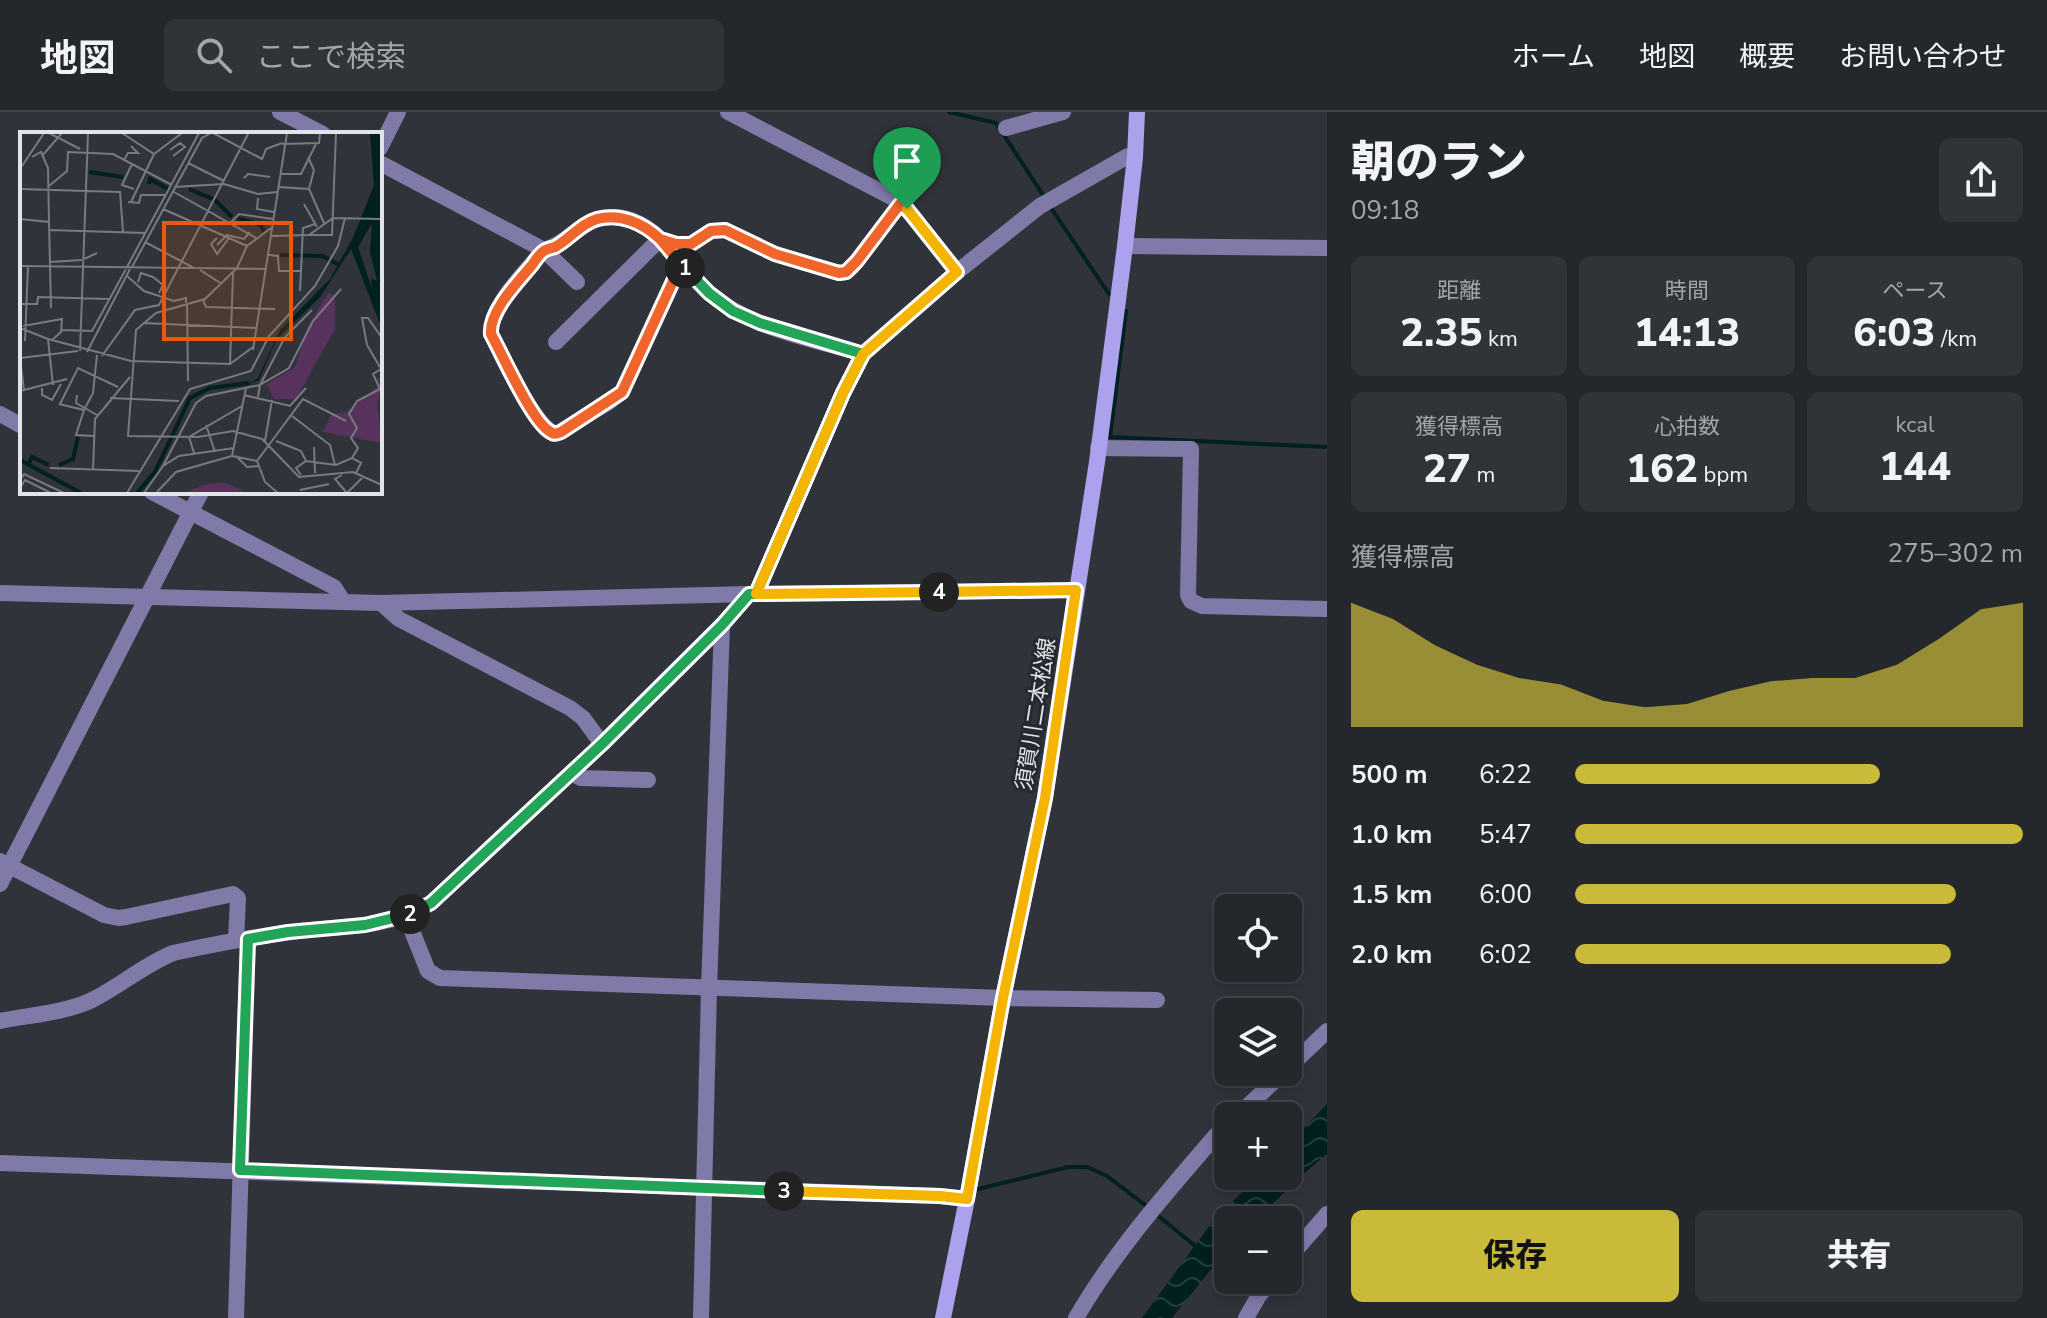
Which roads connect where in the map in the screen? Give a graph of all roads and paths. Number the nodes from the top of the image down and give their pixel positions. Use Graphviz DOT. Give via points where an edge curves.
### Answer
graph roads {
  1 [pos="280,112"];
  2 [pos="398,112"];
  3 [pos="728,112"];
  4 [pos="1063,112"];
  5 [pos="1137,112"];
  6 [pos="1006,128"];
  7 [pos="319,132"];
  8 [pos="382,144"];
  9 [pos="1135,157"];
  10 [pos="382,164"];
  11 [pos="900,204"];
  12 [pos="660,239"];
  13 [pos="1125,246"];
  14 [pos="1327,248"];
  15 [pos="544,250"];
  16 [pos="681,264"];
  17 [pos="957,272"];
  18 [pos="577,282"];
  19 [pos="556,342"];
  20 [pos="863,354"];
  21 [pos="0,414"];
  22 [pos="20,425"];
  23 [pos="1098,448"];
  24 [pos="156,494"];
  25 [pos="200,494"];
  26 [pos="191,512"];
  27 [pos="1076,590"];
  28 [pos="0,593"];
  29 [pos="752,594"];
  30 [pos="148,597"];
  31 [pos="343,601"];
  32 [pos="381,603"];
  33 [pos="1327,609"];
  34 [pos="722,625"];
  35 [pos="602,744"];
  36 [pos="571,773"];
  37 [pos="648,780"];
  38 [pos="5,864"];
  39 [pos="0,884"];
  40 [pos="406,916"];
  41 [pos="242,939"];
  42 [pos="709,989"];
  43 [pos="1003,998"];
  44 [pos="1157,1000"];
  45 [pos="0,1021"];
  46 [pos="1327,1031"];
  47 [pos="1302,1055"];
  48 [pos="1269,1086"];
  49 [pos="1252,1102"];
  50 [pos="1214,1140"];
  51 [pos="0,1163"];
  52 [pos="240,1170"];
  53 [pos="704,1189"];
  54 [pos="967,1199"];
  55 [pos="1327,1214"];
  56 [pos="1302,1243"];
  57 [pos="1260,1294"];
  58 [pos="236,1318"];
  59 [pos="701,1318"];
  60 [pos="943,1318"];
  61 [pos="1076,1318"];
  62 [pos="1246,1318"];
  1 -- 7 [label="street"];
  2 -- 8 [label="street"];
  3 -- 11 [label="street"];
  4 -- 6 [label="street"];
  5 -- 9 [label="main road, 須賀川二本松線"];
  9 -- 13 [label="main road, 須賀川二本松線"];
  9 -- 17 [label="street" via="1128,156 1047,202"];
  10 -- 15 [label="street"];
  11 -- 12 [label="street" via="846,272 775,254 725,230 711,231 691,244"];
  11 -- 17 [label="street"];
  12 -- 15 [label="street" via="636,222 603,218"];
  12 -- 16 [label="street"];
  12 -- 19 [label="street"];
  13 -- 14 [label="street"];
  13 -- 23 [label="main road, 須賀川二本松線"];
  15 -- 16 [label="street" via="504,299 490,330 530,406 544,427 556,434 622,392"];
  15 -- 18 [label="street"];
  16 -- 20 [label="street" via="733,311"];
  17 -- 20 [label="street"];
  20 -- 29 [label="street"];
  21 -- 22 [label="street"];
  23 -- 27 [label="main road, 須賀川二本松線"];
  23 -- 33 [label="street" via="1191,449 1191,601 1202,606"];
  24 -- 26 [label="street"];
  25 -- 26 [label="street"];
  26 -- 30 [label="street"];
  26 -- 31 [label="street" via="334,587"];
  27 -- 29 [label="street"];
  27 -- 43 [label="main road, 須賀川二本松線" via="1045,798"];
  28 -- 30 [label="street"];
  29 -- 32 [label="street"];
  29 -- 34 [label="street"];
  30 -- 31 [label="street"];
  30 -- 38 [label="street"];
  31 -- 32 [label="street"];
  32 -- 35 [label="street" via="399,619 570,708"];
  34 -- 35 [label="street"];
  34 -- 42 [label="street"];
  35 -- 36 [label="street"];
  36 -- 37 [label="street" via="581,778"];
  36 -- 40 [label="street" via="431,903"];
  38 -- 39 [label="street"];
  38 -- 41 [label="street" via="113,918 233,894 238,898"];
  40 -- 41 [label="street"];
  40 -- 42 [label="street" via="428,971 440,978"];
  41 -- 45 [label="street" via="173,953 90,1001"];
  41 -- 52 [label="street"];
  42 -- 43 [label="street"];
  42 -- 53 [label="street"];
  43 -- 44 [label="street"];
  43 -- 54 [label="main road, 須賀川二本松線"];
  46 -- 47 [label="street"];
  48 -- 49 [label="street"];
  50 -- 61 [label="street" via="1148,1214"];
  51 -- 52 [label="street"];
  52 -- 53 [label="street"];
  52 -- 58 [label="street"];
  53 -- 54 [label="street"];
  53 -- 59 [label="street"];
  54 -- 60 [label="main road, 須賀川二本松線"];
  55 -- 56 [label="street"];
  57 -- 62 [label="street"];
}
